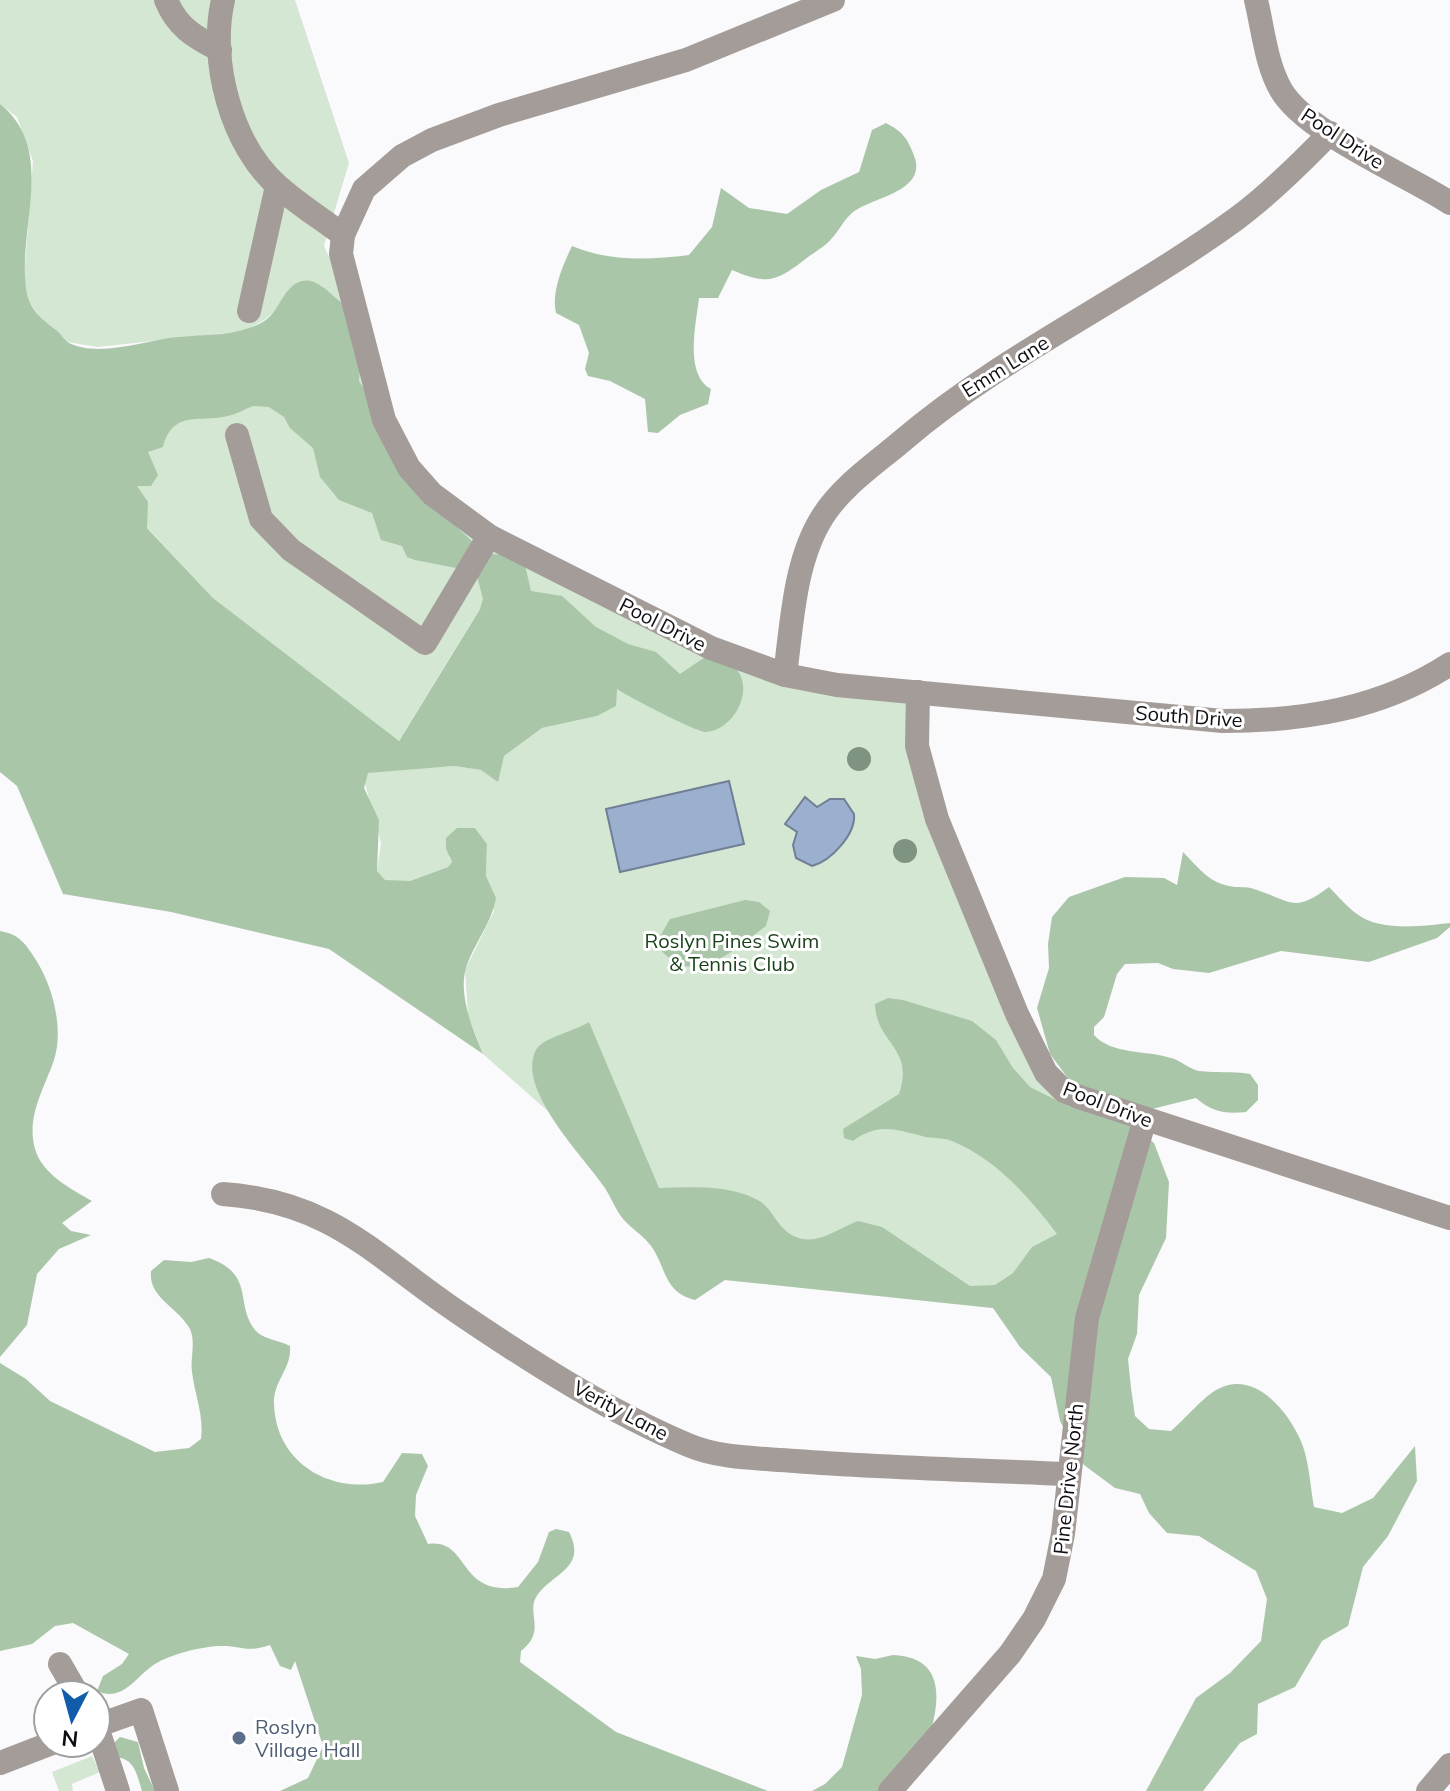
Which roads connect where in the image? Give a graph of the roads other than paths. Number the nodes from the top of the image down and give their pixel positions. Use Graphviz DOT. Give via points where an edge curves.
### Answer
graph roads {
  1 [pos="166,0"];
  2 [pos="223,0"];
  3 [pos="833,0"];
  4 [pos="1256,0"];
  5 [pos="220,50"];
  6 [pos="1330,133"];
  7 [pos="277,186"];
  8 [pos="1450,203"];
  9 [pos="343,235"];
  10 [pos="249,311"];
  11 [pos="237,435"];
  12 [pos="489,536"];
  13 [pos="1450,664"];
  14 [pos="785,675"];
  15 [pos="918,692"];
  16 [pos="1145,1119"];
  17 [pos="223,1194"];
  18 [pos="1450,1218"];
  19 [pos="1068,1474"];
  20 [pos="60,1664"];
  21 [pos="69,1679"];
  22 [pos="112,1720"];
  23 [pos="32,1751"];
  24 [pos="107,1759"];
  25 [pos="0,1763"];
  26 [pos="1450,1765"];
  27 [pos="118,1791"];
  28 [pos="167,1791"];
  29 [pos="890,1791"];
  30 [pos="1428,1791"];
  1 -- 5 [label="street" via="177,23"];
  2 -- 5 [label="street"];
  3 -- 9 [label="street, Pool Drive" via="686,60 432,140 402,156 364,189"];
  4 -- 6 [label="street, Pool Drive" via="1282,92"];
  5 -- 7 [label="street" via="232,113 251,153"];
  6 -- 8 [label="street, Pool Drive"];
  6 -- 14 [label="street, Emm Lane" via="1236,220 947,402 843,490 810,542"];
  7 -- 9 [label="street"];
  7 -- 10 [label="street"];
  9 -- 12 [label="street, Pool Drive" via="347,287 384,420 409,468 432,494"];
  11 -- 12 [label="street" via="261,519 291,550 425,643"];
  12 -- 14 [label="street, Pool Drive" via="711,648"];
  13 -- 15 [label="street, South Drive" via="1394,693 1282,721 1223,721"];
  14 -- 15 [label="street, Pool Drive"];
  15 -- 16 [label="street, Pool Drive" via="917,746 928,793 1046,1073 1064,1091"];
  16 -- 18 [label="street, Pool Drive"];
  16 -- 19 [label="street, Pine Drive North" via="1087,1318"];
  17 -- 19 [label="street, Verity Lane" via="303,1208 348,1231 522,1355 692,1447 723,1455 840,1464"];
  19 -- 29 [label="street, Pine Drive North" via="1058,1567 1046,1599 1010,1654"];
  20 -- 21 [label="street"];
  22 -- 28 [label="street" via="141,1710"];
  23 -- 25 [label="street"];
  24 -- 27 [label="street"];
  26 -- 30 [label="street"];
}
